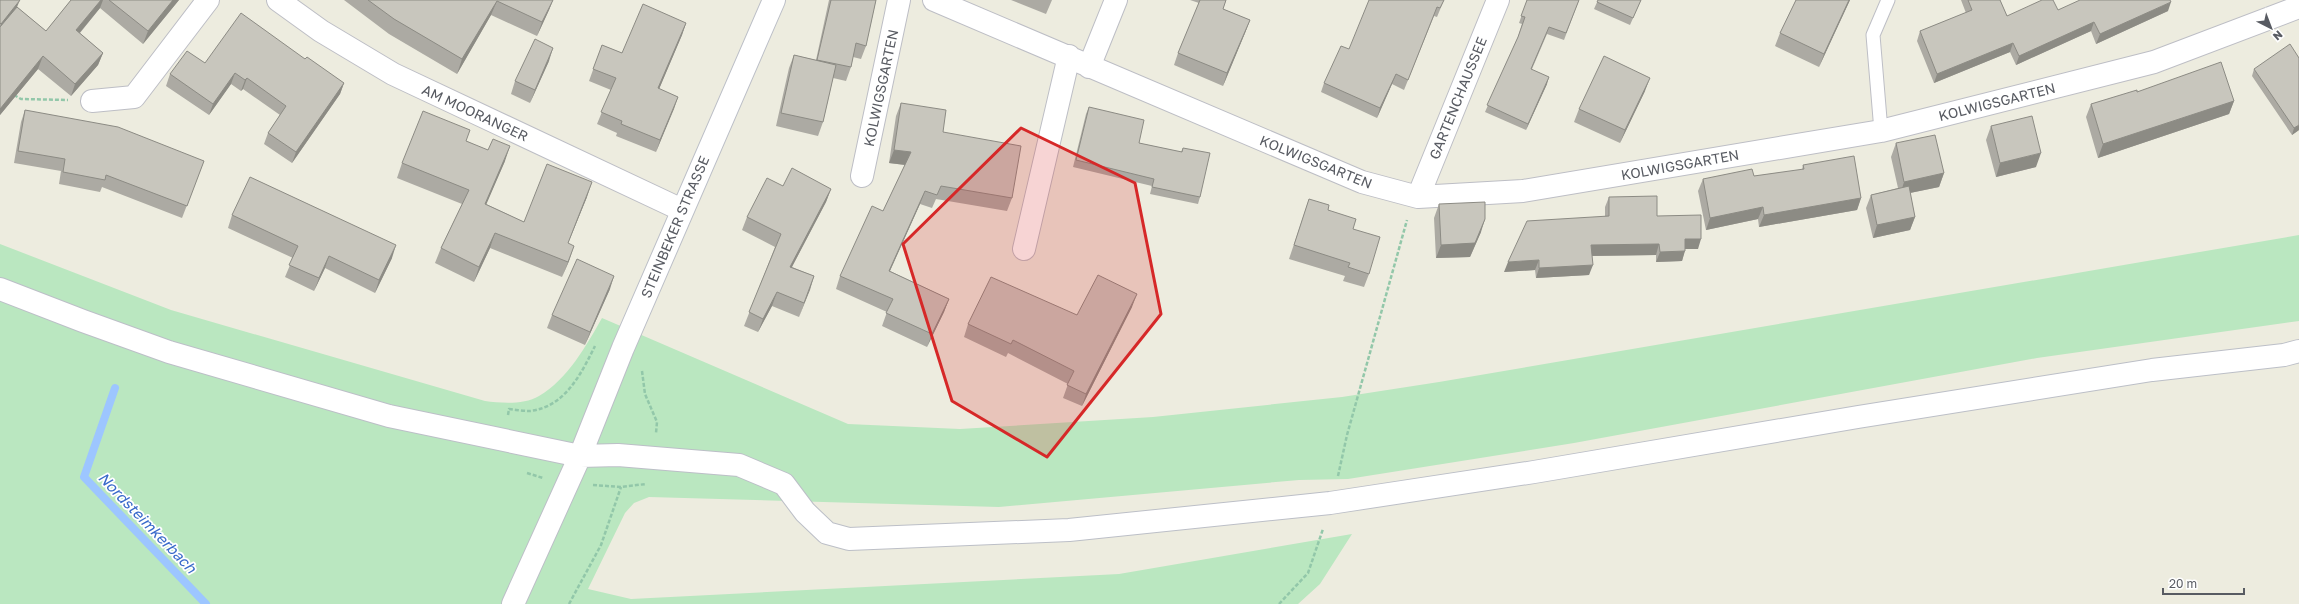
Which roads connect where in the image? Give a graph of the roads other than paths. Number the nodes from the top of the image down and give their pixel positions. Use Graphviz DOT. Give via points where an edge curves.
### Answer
graph roads {
  1 [pos="208,0"];
  2 [pos="278,0"];
  3 [pos="774,0"];
  4 [pos="899,0"];
  5 [pos="934,0"];
  6 [pos="1116,0"];
  7 [pos="1498,0"];
  8 [pos="1888,0"];
  9 [pos="2299,7"];
  10 [pos="1069,56"];
  11 [pos="1089,67"];
  12 [pos="92,101"];
  13 [pos="1881,130"];
  14 [pos="862,176"];
  15 [pos="1418,197"];
  16 [pos="682,210"];
  17 [pos="1024,249"];
  18 [pos="0,289"];
  19 [pos="2299,351"];
  20 [pos="580,456"];
  21 [pos="513,604"];
  1 -- 12 [label="street" via="134,97"];
  2 -- 16 [label="street, AM MOORANGER" via="321,31 393,74"];
  3 -- 16 [label="street, STEINBEKER STRASSE"];
  4 -- 14 [label="street, KOLWIGSGARTEN"];
  5 -- 10 [label="street, KOLWIGSGARTEN"];
  6 -- 11 [label="street"];
  7 -- 15 [label="street, GARTENCHAUSSEE"];
  8 -- 13 [label="lane" via="1872,35"];
  9 -- 13 [label="street, KOLWIGSGARTEN" via="2154,62"];
  10 -- 11 [label="street, KOLWIGSGARTEN"];
  10 -- 17 [label="street"];
  11 -- 15 [label="street, KOLWIGSGARTEN" via="1362,182"];
  13 -- 15 [label="street, KOLWIGSGARTEN" via="1523,191"];
  16 -- 20 [label="street, STEINBEKER STRASSE" via="601,399"];
  18 -- 20 [label="street" via="169,352 271,383 389,416"];
  19 -- 20 [label="street" via="2284,356 2113,376 1534,472 1330,503 1069,530 849,539 827,533 805,512 784,484 739,465 618,455"];
  20 -- 21 [label="street, STEINBEKER STRASSE"];
}
